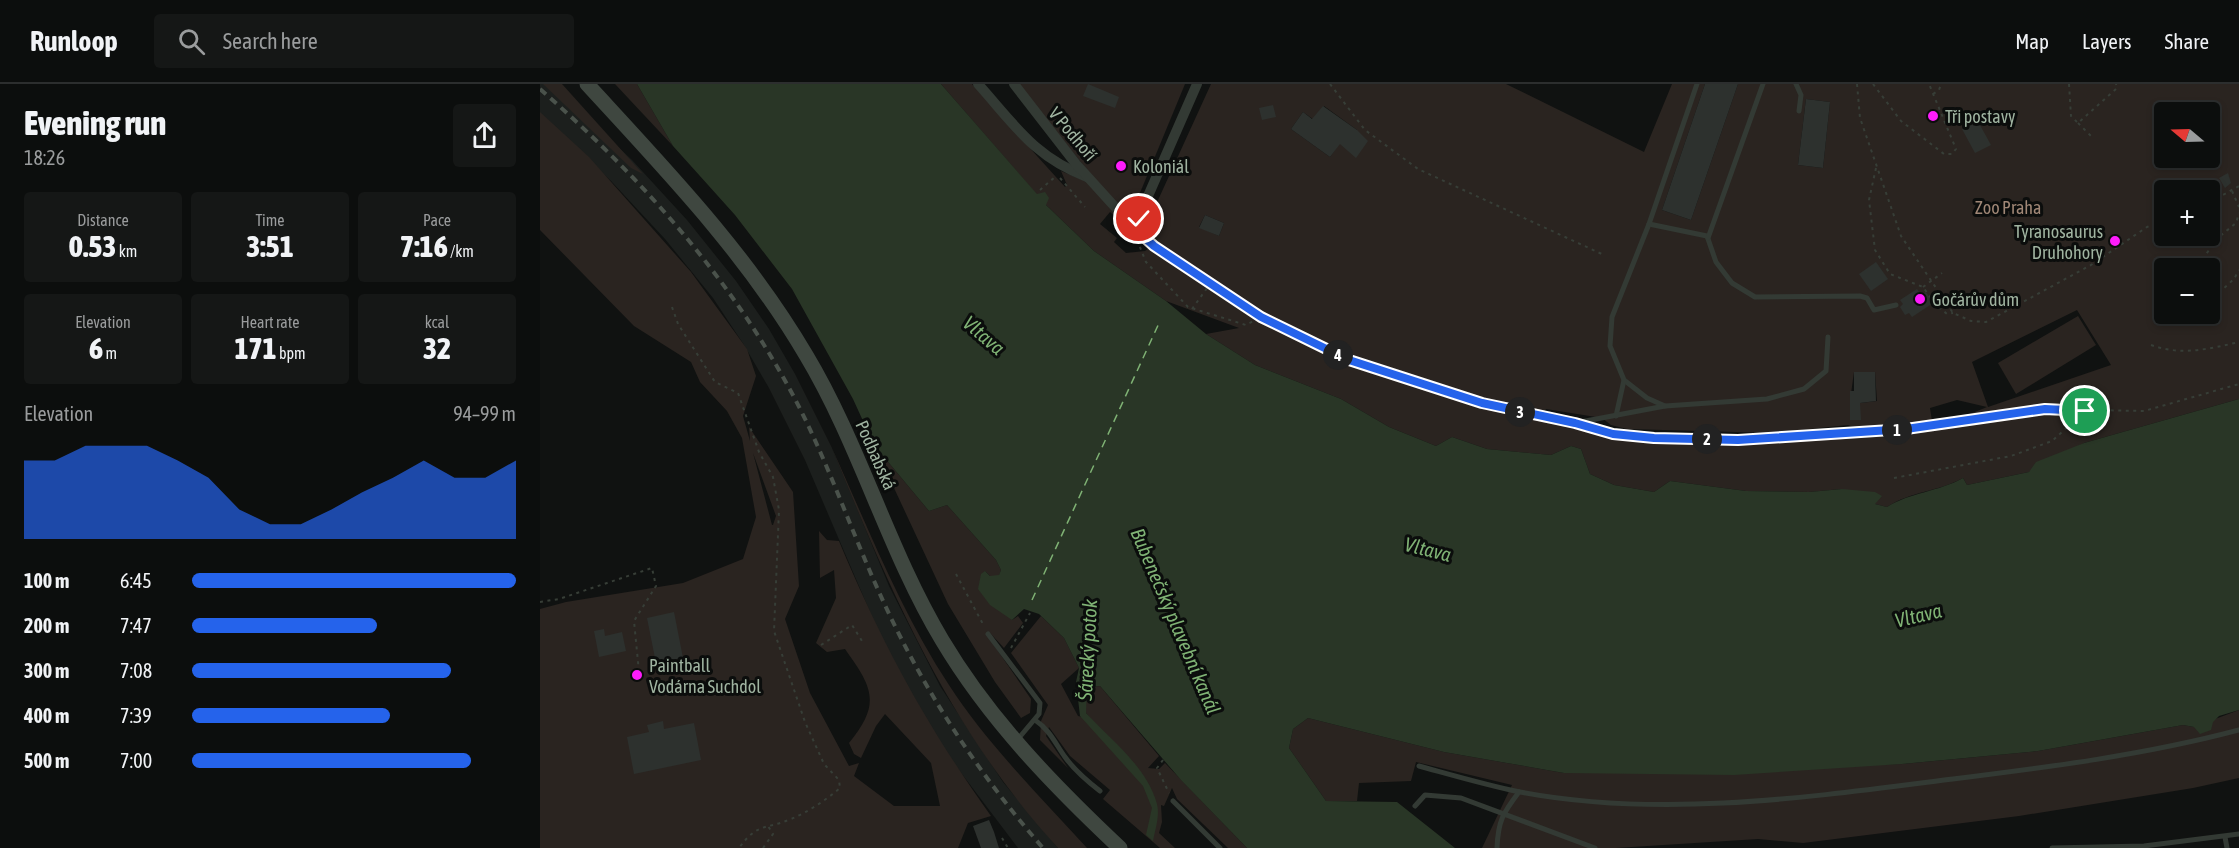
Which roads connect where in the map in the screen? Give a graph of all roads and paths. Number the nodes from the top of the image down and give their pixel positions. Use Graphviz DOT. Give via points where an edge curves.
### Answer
graph roads {
  1 [pos="586,84"];
  2 [pos="978,84"];
  3 [pos="1014,84"];
  4 [pos="1197,84"];
  5 [pos="1330,84"];
  6 [pos="1697,84"];
  7 [pos="1763,84"];
  8 [pos="1796,84"];
  9 [pos="1857,84"];
  10 [pos="1873,84"];
  11 [pos="1929,84"];
  12 [pos="2069,84"];
  13 [pos="2116,84"];
  14 [pos="1941,85"];
  15 [pos="1933,94"];
  16 [pos="1799,111"];
  17 [pos="2078,123"];
  18 [pos="2091,136"];
  19 [pos="1876,167"];
  20 [pos="1058,174"];
  21 [pos="1087,177"];
  22 [pos="2239,186"];
  23 [pos="1040,190"];
  24 [pos="2232,191"];
  25 [pos="2220,197"];
  26 [pos="2239,207"];
  27 [pos="2239,213"];
  28 [pos="1649,224"];
  29 [pos="2154,224"];
  30 [pos="1134,228"];
  31 [pos="1708,238"];
  32 [pos="1604,255"];
  33 [pos="2204,258"];
  34 [pos="2239,270"];
  35 [pos="1942,273"];
  36 [pos="1931,281"];
  37 [pos="1210,284"];
  38 [pos="1923,287"];
  39 [pos="2220,291"];
  40 [pos="1896,305"];
  41 [pos="672,307"];
  42 [pos="1192,309"];
  43 [pos="1953,313"];
  44 [pos="1261,317"];
  45 [pos="1828,337"];
  46 [pos="2239,342"];
  47 [pos="2151,345"];
  48 [pos="1624,380"];
  49 [pos="2239,384"];
  50 [pos="1665,406"];
  51 [pos="2085,411"];
  52 [pos="1616,416"];
  53 [pos="1575,423"];
  54 [pos="1894,478"];
  55 [pos="956,574"];
  56 [pos="540,602"];
  57 [pos="1030,613"];
  58 [pos="988,634"];
  59 [pos="862,641"];
  60 [pos="821,645"];
  61 [pos="1004,658"];
  62 [pos="639,672"];
  63 [pos="1035,720"];
  64 [pos="2239,730"];
  65 [pos="1015,742"];
  66 [pos="1163,760"];
  67 [pos="1419,766"];
  68 [pos="1100,791"];
  69 [pos="1520,792"];
  70 [pos="1173,801"];
  71 [pos="1415,806"];
  72 [pos="1503,814"];
  73 [pos="767,825"];
  74 [pos="2239,834"];
  75 [pos="2225,837"];
  76 [pos="1002,838"];
  77 [pos="1117,847"];
  78 [pos="2143,847"];
  79 [pos="739,848"];
  80 [pos="763,848"];
  81 [pos="1008,848"];
  82 [pos="1220,848"];
  83 [pos="1497,848"];
  84 [pos="1595,848"];
  85 [pos="2052,848"];
  86 [pos="2227,848"];
  1 -- 65 [label="main road, Podbabská" via="701,208 763,285 808,357 942,640"];
  2 -- 21 [label="street" via="1039,153"];
  3 -- 21 [label="street, V Podhoří"];
  4 -- 30 [label="street"];
  5 -- 32 [label="path" via="1365,130 1418,169"];
  6 -- 28 [label="lane"];
  7 -- 31 [label="lane"];
  8 -- 16 [label="lane" via="1801,95"];
  9 -- 19 [label="path" via="1860,118"];
  10 -- 15 [label="path" via="1901,120 1944,154 1952,154 1956,149"];
  11 -- 15 [label="path"];
  12 -- 17 [label="path" via="2072,116"];
  13 -- 17 [label="path" via="2117,88"];
  14 -- 15 [label="path"];
  17 -- 18 [label="path"];
  19 -- 36 [label="path" via="1901,236"];
  19 -- 38 [label="path" via="1869,200 1875,250 1890,274"];
  20 -- 23 [label="path"];
  21 -- 30 [label="street, V Podhoří"];
  22 -- 24 [label="path"];
  24 -- 25 [label="path"];
  24 -- 26 [label="path"];
  27 -- 33 [label="path" via="2236,223 2218,237"];
  28 -- 31 [label="lane"];
  28 -- 48 [label="lane" via="1612,317 1610,346"];
  29 -- 43 [label="path" via="2091,265 1986,322 1962,319"];
  30 -- 37 [label="path"];
  30 -- 42 [label="path" via="1143,257"];
  31 -- 40 [label="lane" via="1716,262 1732,283 1755,297 1860,296 1867,298 1874,310"];
  34 -- 39 [label="path"];
  35 -- 36 [label="path"];
  36 -- 38 [label="path"];
  36 -- 43 [label="path"];
  37 -- 42 [label="path"];
  37 -- 44 [label="path"];
  38 -- 43 [label="path" via="1935,304 1947,314"];
  41 -- 73 [label="path" via="678,324 716,382 738,393 759,452 773,477 778,510 774,630 805,722 824,764 839,780 840,788 821,802 791,819"];
  42 -- 44 [label="path" via="1246,325"];
  44 -- 53 [label="path" via="1349,360 1482,403"];
  45 -- 50 [label="lane" via="1826,371 1804,389 1767,399"];
  46 -- 47 [label="path" via="2200,351"];
  48 -- 50 [label="lane"];
  48 -- 52 [label="lane"];
  49 -- 51 [label="path" via="2144,411"];
  50 -- 52 [label="lane"];
  51 -- 53 [label="path" via="2045,409 1906,429 1738,440 1613,434"];
  51 -- 54 [label="path" via="2052,441 2011,456"];
  52 -- 53 [label="lane"];
  55 -- 58 [label="path"];
  56 -- 62 [label="path" via="652,568 656,586 634,621"];
  57 -- 61 [label="path"];
  58 -- 61 [label="lane"];
  59 -- 60 [label="path" via="852,625"];
  61 -- 63 [label="lane" via="1040,703"];
  63 -- 65 [label="lane"];
  63 -- 68 [label="lane" via="1046,727 1081,776"];
  64 -- 69 [label="lane" via="2186,744 2064,765 1808,798 1660,805"];
  65 -- 77 [label="main road, Podbabská"];
  66 -- 70 [label="path" via="1157,768"];
  67 -- 69 [label="lane"];
  69 -- 72 [label="lane"];
  70 -- 82 [label="lane"];
  71 -- 72 [label="lane" via="1425,795 1461,798"];
  72 -- 83 [label="lane"];
  72 -- 84 [label="lane"];
  73 -- 79 [label="path" via="748,834"];
  73 -- 80 [label="path" via="773,834"];
  74 -- 75 [label="lane"];
  75 -- 78 [label="lane"];
  75 -- 86 [label="lane"];
  76 -- 81 [label="path"];
  78 -- 85 [label="lane"];
}
